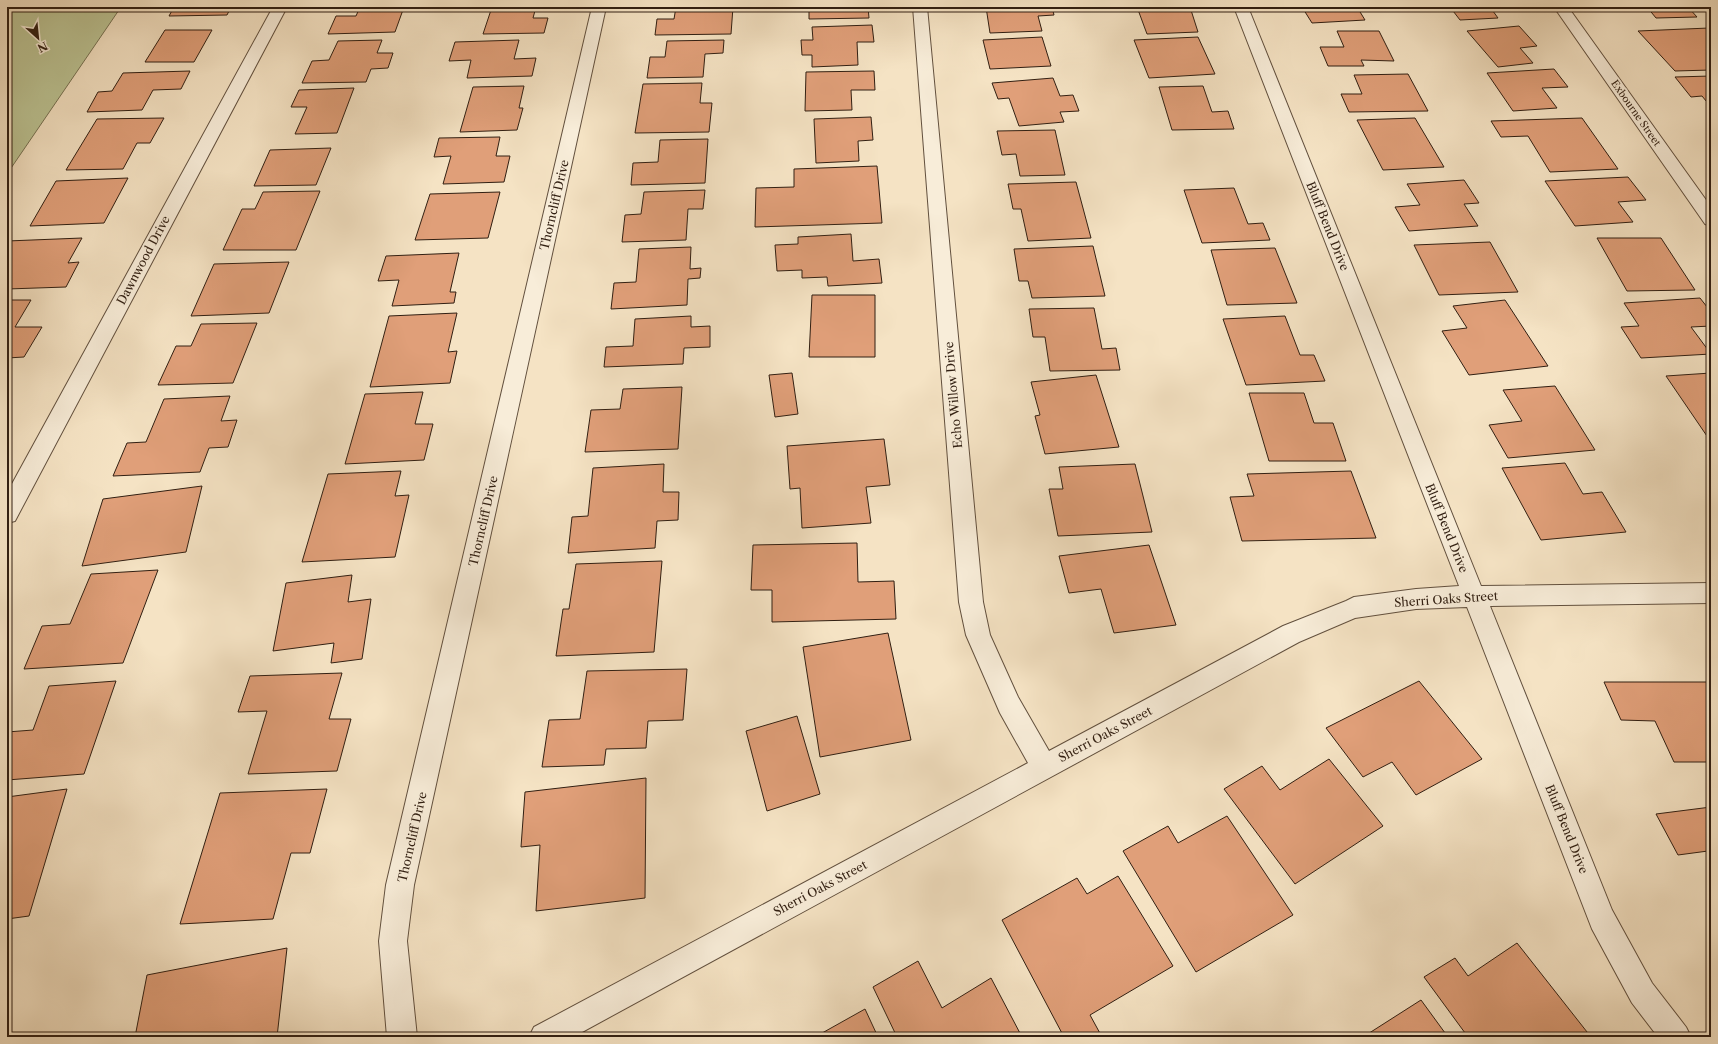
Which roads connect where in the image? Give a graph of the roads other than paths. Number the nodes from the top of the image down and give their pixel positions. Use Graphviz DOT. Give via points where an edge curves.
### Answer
graph roads {
  1 [pos="280,7"];
  2 [pos="599,7"];
  3 [pos="920,7"];
  4 [pos="1241,7"];
  5 [pos="1561,7"];
  6 [pos="1711,220"];
  7 [pos="7,514"];
  8 [pos="1711,593"];
  9 [pos="1474,596"];
  10 [pos="1044,767"];
  11 [pos="402,1037"];
  12 [pos="544,1037"];
  13 [pos="1676,1037"];
  1 -- 7 [label="street, Dawnwood Drive"];
  2 -- 11 [label="street, Thorncliff Drive" via="400,885 393,941"];
  3 -- 10 [label="street, Echo Willow Drive" via="971,602 978,636 1009,705"];
  4 -- 9 [label="street, Bluff Bend Drive"];
  5 -- 6 [label="street, Exbourne Street"];
  8 -- 9 [label="street, Sherri Oaks Street"];
  9 -- 10 [label="street, Sherri Oaks Street" via="1416,599 1354,608 1291,634"];
  9 -- 13 [label="street, Bluff Bend Drive" via="1602,918 1642,993"];
  10 -- 12 [label="street, Sherri Oaks Street"];
}
